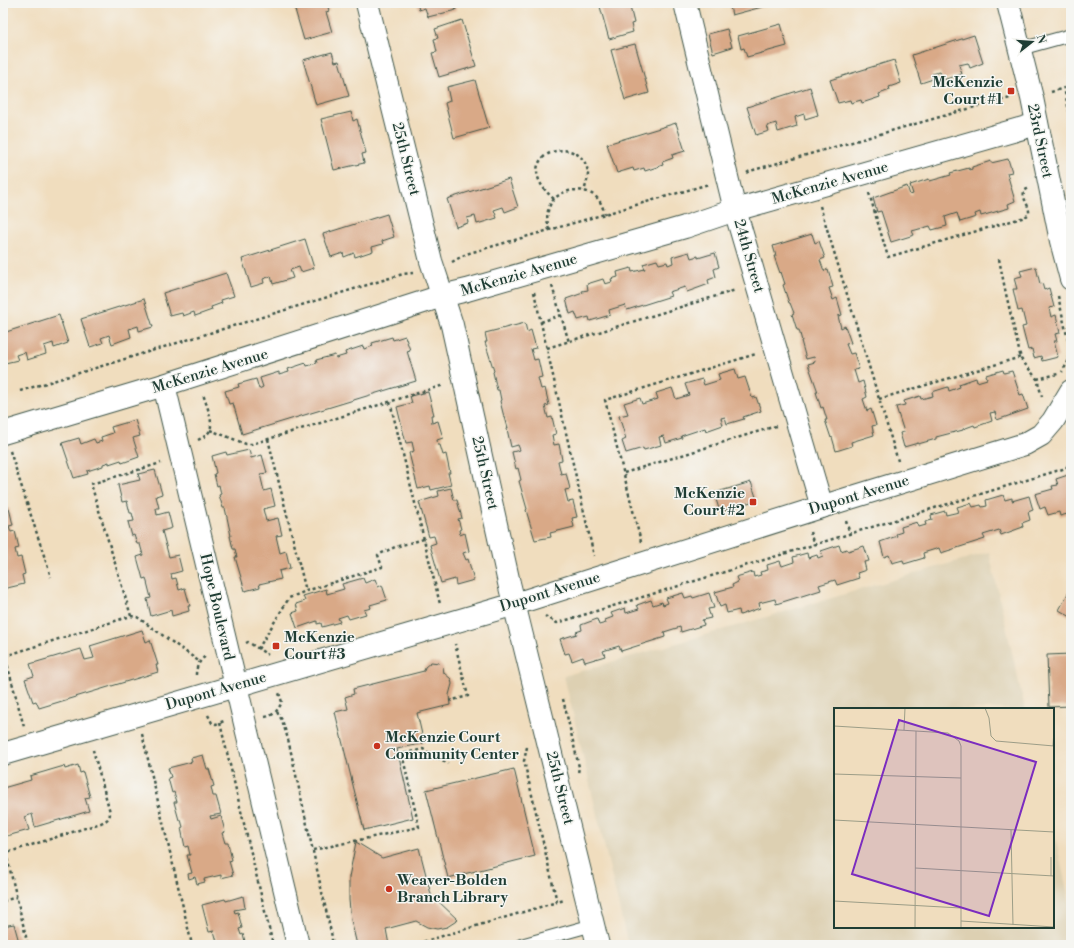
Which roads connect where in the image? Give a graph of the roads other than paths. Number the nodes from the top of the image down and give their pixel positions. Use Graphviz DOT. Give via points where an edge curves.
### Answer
graph roads {
  1 [pos="367,3"];
  2 [pos="685,3"];
  3 [pos="1008,3"];
  4 [pos="1071,35"];
  5 [pos="1020,49"];
  6 [pos="1028,127"];
  7 [pos="735,210"];
  8 [pos="1064,284"];
  9 [pos="442,296"];
  10 [pos="1064,381"];
  11 [pos="164,385"];
  12 [pos="6,441"];
  13 [pos="822,507"];
  14 [pos="516,612"];
  15 [pos="236,686"];
  16 [pos="3,754"];
  17 [pos="596,935"];
  18 [pos="298,945"];
  19 [pos="521,945"];
  1 -- 9 [label="street, 25th Street" via="433,270"];
  2 -- 7 [label="street, 24th Street"];
  3 -- 5 [label="street, 23rd Street"];
  4 -- 5 [label="lane"];
  5 -- 6 [label="street, 23rd Street" via="1041,95"];
  6 -- 7 [label="street, McKenzie Avenue"];
  6 -- 8 [label="street, 23rd Street" via="1061,241"];
  7 -- 9 [label="street, McKenzie Avenue" via="685,227"];
  7 -- 13 [label="street, 24th Street"];
  9 -- 11 [label="street, McKenzie Avenue"];
  9 -- 14 [label="street, 25th Street" via="452,325"];
  10 -- 13 [label="street, Dupont Avenue" via="1053,421 1041,436 1025,444"];
  11 -- 12 [label="street, McKenzie Avenue"];
  11 -- 15 [label="street, Hope Boulevard"];
  13 -- 14 [label="street, Dupont Avenue"];
  14 -- 15 [label="street, Dupont Avenue"];
  14 -- 17 [label="street, 25th Street"];
  15 -- 16 [label="street, Dupont Avenue"];
  15 -- 18 [label="street, Hope Boulevard"];
  17 -- 19 [label="lane"];
}
